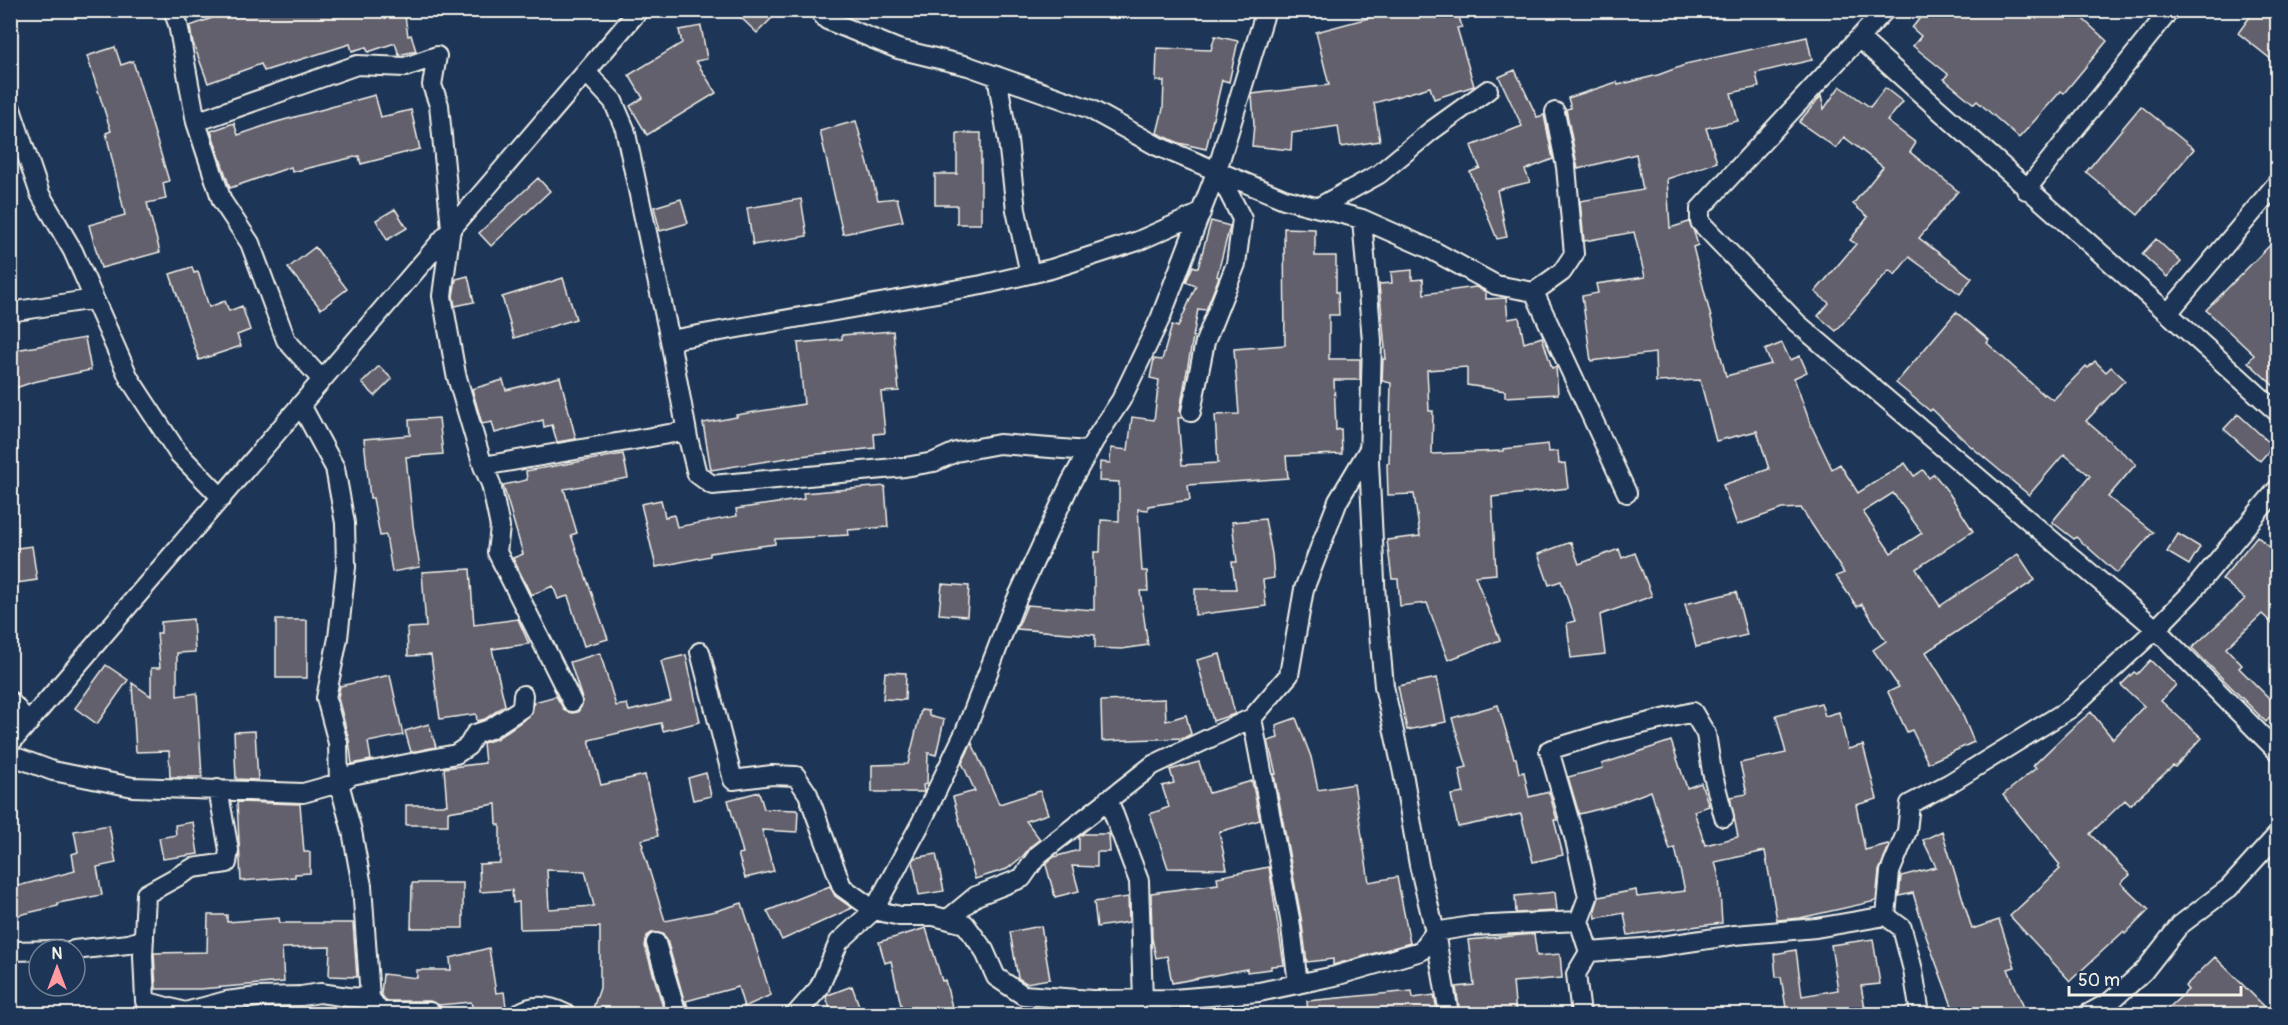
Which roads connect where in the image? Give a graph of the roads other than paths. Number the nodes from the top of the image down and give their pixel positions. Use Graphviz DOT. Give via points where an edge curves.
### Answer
graph roads {
  1 [pos="173,10"];
  2 [pos="639,10"];
  3 [pos="818,10"];
  4 [pos="1266,10"];
  5 [pos="1885,10"];
  6 [pos="2170,10"];
  7 [pos="1859,38"];
  8 [pos="586,72"];
  9 [pos="997,76"];
  10 [pos="1488,90"];
  11 [pos="10,106"];
  12 [pos="1555,112"];
  13 [pos="196,122"];
  14 [pos="1217,170"];
  15 [pos="2277,182"];
  16 [pos="2026,190"];
  17 [pos="1319,207"];
  18 [pos="1201,213"];
  19 [pos="1362,219"];
  20 [pos="451,228"];
  21 [pos="1030,274"];
  22 [pos="1534,292"];
  23 [pos="94,299"];
  24 [pos="10,312"];
  25 [pos="2169,312"];
  26 [pos="670,340"];
  27 [pos="322,380"];
  28 [pos="301,405"];
  29 [pos="1191,412"];
  30 [pos="2277,413"];
  31 [pos="686,431"];
  32 [pos="1370,448"];
  33 [pos="1088,451"];
  34 [pos="483,466"];
  35 [pos="2277,488"];
  36 [pos="1627,493"];
  37 [pos="222,498"];
  38 [pos="2156,629"];
  39 [pos="700,652"];
  40 [pos="523,695"];
  41 [pos="10,701"];
  42 [pos="572,702"];
  43 [pos="1252,718"];
  44 [pos="29,723"];
  45 [pos="10,744"];
  46 [pos="2277,752"];
  47 [pos="10,755"];
  48 [pos="339,783"];
  49 [pos="218,789"];
  50 [pos="1108,799"];
  51 [pos="1724,817"];
  52 [pos="2277,834"];
  53 [pos="874,910"];
  54 [pos="1886,916"];
  55 [pos="948,919"];
  56 [pos="1579,921"];
  57 [pos="1435,932"];
  58 [pos="144,939"];
  59 [pos="656,943"];
  60 [pos="87,949"];
  61 [pos="10,951"];
  62 [pos="27,951"];
  63 [pos="1589,952"];
  64 [pos="1298,984"];
  65 [pos="370,1006"];
  66 [pos="1142,1007"];
  67 [pos="433,1014"];
  68 [pos="519,1014"];
  69 [pos="566,1014"];
  70 [pos="677,1014"];
  71 [pos="796,1014"];
  72 [pos="1449,1014"];
  73 [pos="1581,1014"];
  74 [pos="1920,1014"];
  75 [pos="2088,1014"];
  1 -- 13 [label="street"];
  2 -- 8 [label="street"];
  3 -- 9 [label="street" via="827,20 898,50"];
  4 -- 14 [label="street"];
  5 -- 7 [label="street"];
  6 -- 16 [label="street"];
  7 -- 16 [label="street"];
  7 -- 38 [label="street" via="1701,209 1700,222 1797,323"];
  8 -- 20 [label="street"];
  8 -- 26 [label="street" via="613,101 625,129"];
  9 -- 14 [label="street" via="1090,109 1157,146"];
  9 -- 21 [label="street" via="1016,210"];
  10 -- 17 [label="street" via="1379,174"];
  11 -- 23 [label="street" via="40,194 73,251"];
  12 -- 22 [label="street" via="1566,167 1574,254 1562,272"];
  13 -- 20 [label="street" via="357,65 405,67 437,56 432,85 439,105"];
  13 -- 27 [label="street" via="222,201 250,243 286,340"];
  14 -- 17 [label="street" via="1284,199"];
  14 -- 18 [label="street"];
  14 -- 29 [label="street" via="1242,219 1236,264 1205,342"];
  15 -- 25 [label="street"];
  16 -- 25 [label="street"];
  17 -- 19 [label="street"];
  18 -- 21 [label="street" via="1138,242"];
  18 -- 33 [label="street" via="1155,329 1121,400"];
  19 -- 22 [label="street" via="1430,249 1496,285"];
  19 -- 32 [label="street" via="1372,341"];
  20 -- 27 [label="street"];
  20 -- 34 [label="street" via="442,296 456,374"];
  21 -- 26 [label="street"];
  22 -- 36 [label="street"];
  23 -- 24 [label="street"];
  23 -- 37 [label="street" via="129,378 178,453"];
  25 -- 30 [label="street"];
  26 -- 31 [label="street"];
  27 -- 28 [label="street"];
  28 -- 37 [label="street"];
  28 -- 48 [label="street" via="335,468 345,523 346,567 326,698 338,743"];
  31 -- 33 [label="street" via="697,474 712,485 905,467 999,444"];
  31 -- 34 [label="street"];
  32 -- 43 [label="street" via="1338,501 1304,590 1289,675"];
  32 -- 57 [label="street" via="1384,686"];
  33 -- 53 [label="street" via="1014,606 965,732"];
  34 -- 42 [label="street" via="500,527 497,552"];
  35 -- 38 [label="street" via="2191,593"];
  37 -- 44 [label="street"];
  38 -- 46 [label="street"];
  38 -- 54 [label="street" via="2071,708 1910,804 1907,831 1890,872"];
  39 -- 53 [label="street" via="733,780 796,776 808,794 842,887"];
  40 -- 48 [label="street" via="522,708 475,734 468,746 456,754 352,775"];
  41 -- 44 [label="street"];
  43 -- 50 [label="street" via="1153,765"];
  43 -- 64 [label="street" via="1287,897"];
  44 -- 45 [label="street"];
  47 -- 49 [label="street" via="53,771 133,787"];
  48 -- 49 [label="street" via="303,793"];
  48 -- 65 [label="street" via="362,886"];
  49 -- 58 [label="street" via="229,850 227,863 192,868 147,894"];
  50 -- 55 [label="street" via="1038,855 1022,878 976,896"];
  50 -- 66 [label="street" via="1139,881"];
  51 -- 56 [label="street" via="1706,734 1693,712 1549,750 1588,897"];
  52 -- 75 [label="street" via="2229,888 2180,925 2144,971 2110,1002"];
  53 -- 55 [label="street"];
  53 -- 71 [label="street" via="840,942 819,988"];
  54 -- 63 [label="street" via="1816,928"];
  54 -- 74 [label="street" via="1902,928"];
  55 -- 66 [label="street" via="965,924 984,950 996,977 1023,995"];
  56 -- 57 [label="street" via="1471,926"];
  56 -- 63 [label="street"];
  57 -- 64 [label="street" via="1421,951"];
  57 -- 72 [label="street"];
  58 -- 60 [label="street"];
  58 -- 65 [label="street" via="145,1001 185,1012 226,1001 321,993 348,997"];
  59 -- 70 [label="street"];
  61 -- 62 [label="street"];
  63 -- 73 [label="street" via="1576,974"];
  64 -- 66 [label="street"];
  65 -- 67 [label="street" via="380,1012"];
  68 -- 69 [label="street" via="538,1006"];
}
